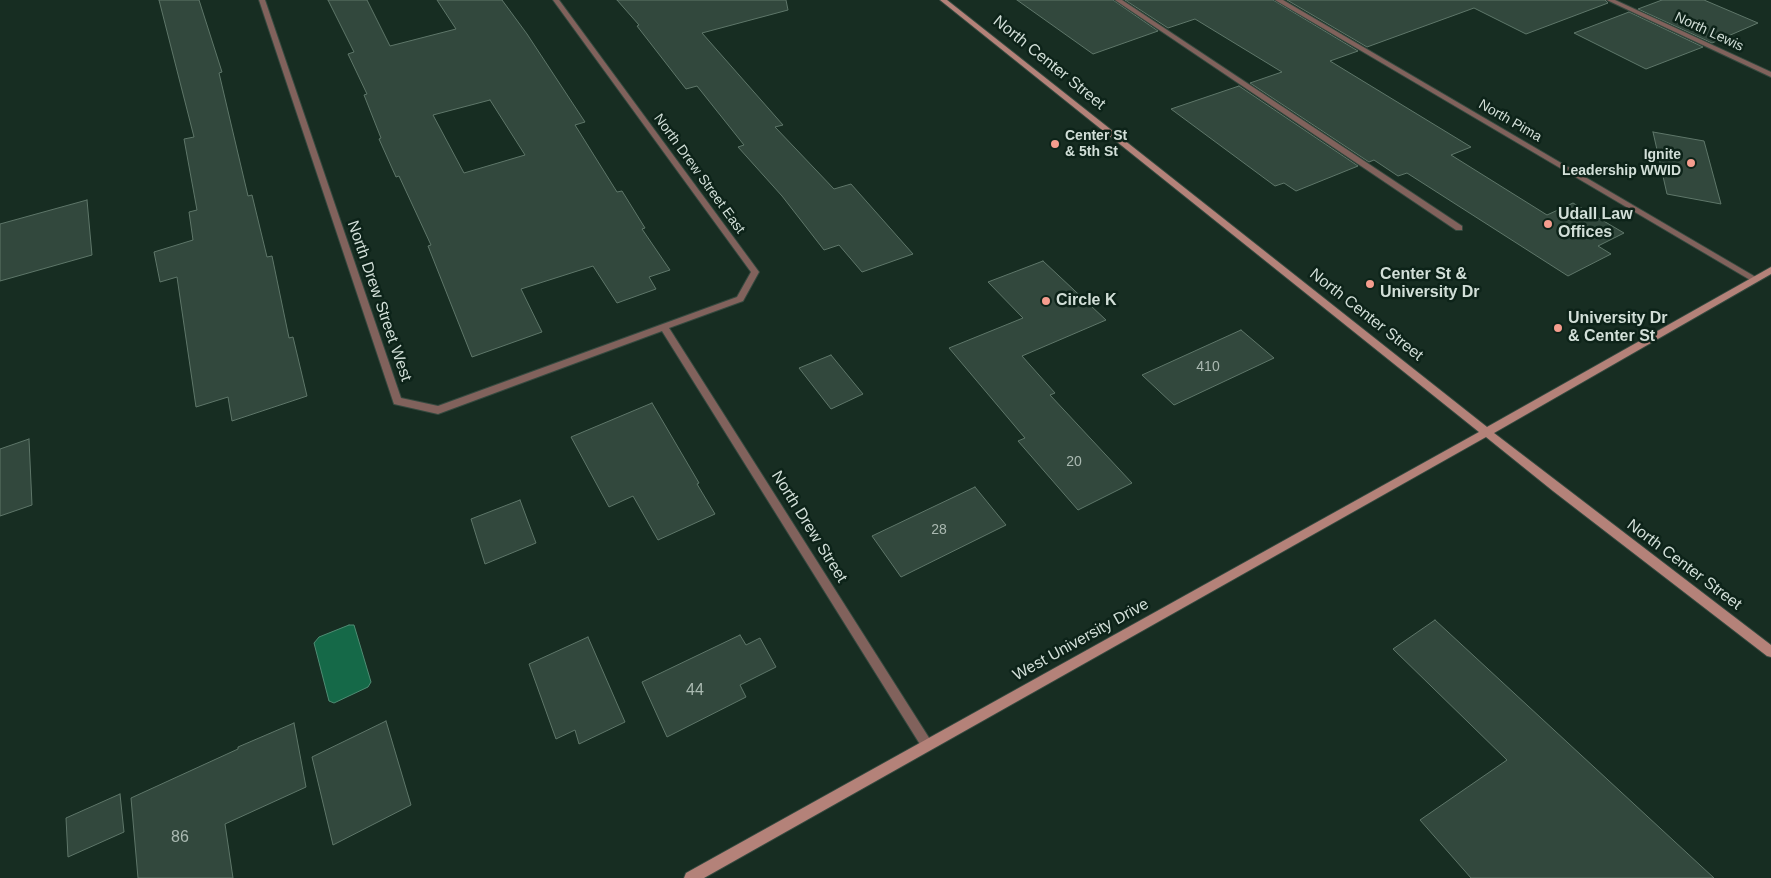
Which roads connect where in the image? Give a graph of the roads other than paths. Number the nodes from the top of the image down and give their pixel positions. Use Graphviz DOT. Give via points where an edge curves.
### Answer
graph roads {
  1 [pos="262,0"];
  2 [pos="556,0"];
  3 [pos="944,0"];
  4 [pos="1118,0"];
  5 [pos="1278,0"];
  6 [pos="1610,0"];
  7 [pos="1771,75"];
  8 [pos="1459,228"];
  9 [pos="1771,270"];
  10 [pos="1756,279"];
  11 [pos="664,327"];
  12 [pos="1487,432"];
  13 [pos="1771,652"];
  14 [pos="927,745"];
  15 [pos="691,878"];
  1 -- 11 [label="street, North Drew Street West" via="397,401 438,410"];
  2 -- 11 [label="street, North Drew Street East" via="755,272 740,299"];
  3 -- 12 [label="main road, North Center Street"];
  4 -- 8 [label="street"];
  5 -- 10 [label="street, North Pima"];
  6 -- 7 [label="street, North Lewis"];
  9 -- 10 [label="main road, West University Drive"];
  10 -- 12 [label="main road, West University Drive"];
  11 -- 14 [label="street, North Drew Street"];
  12 -- 13 [label="main road, North Center Street"];
  12 -- 14 [label="main road, West University Drive"];
  14 -- 15 [label="main road, West University Drive"];
}
